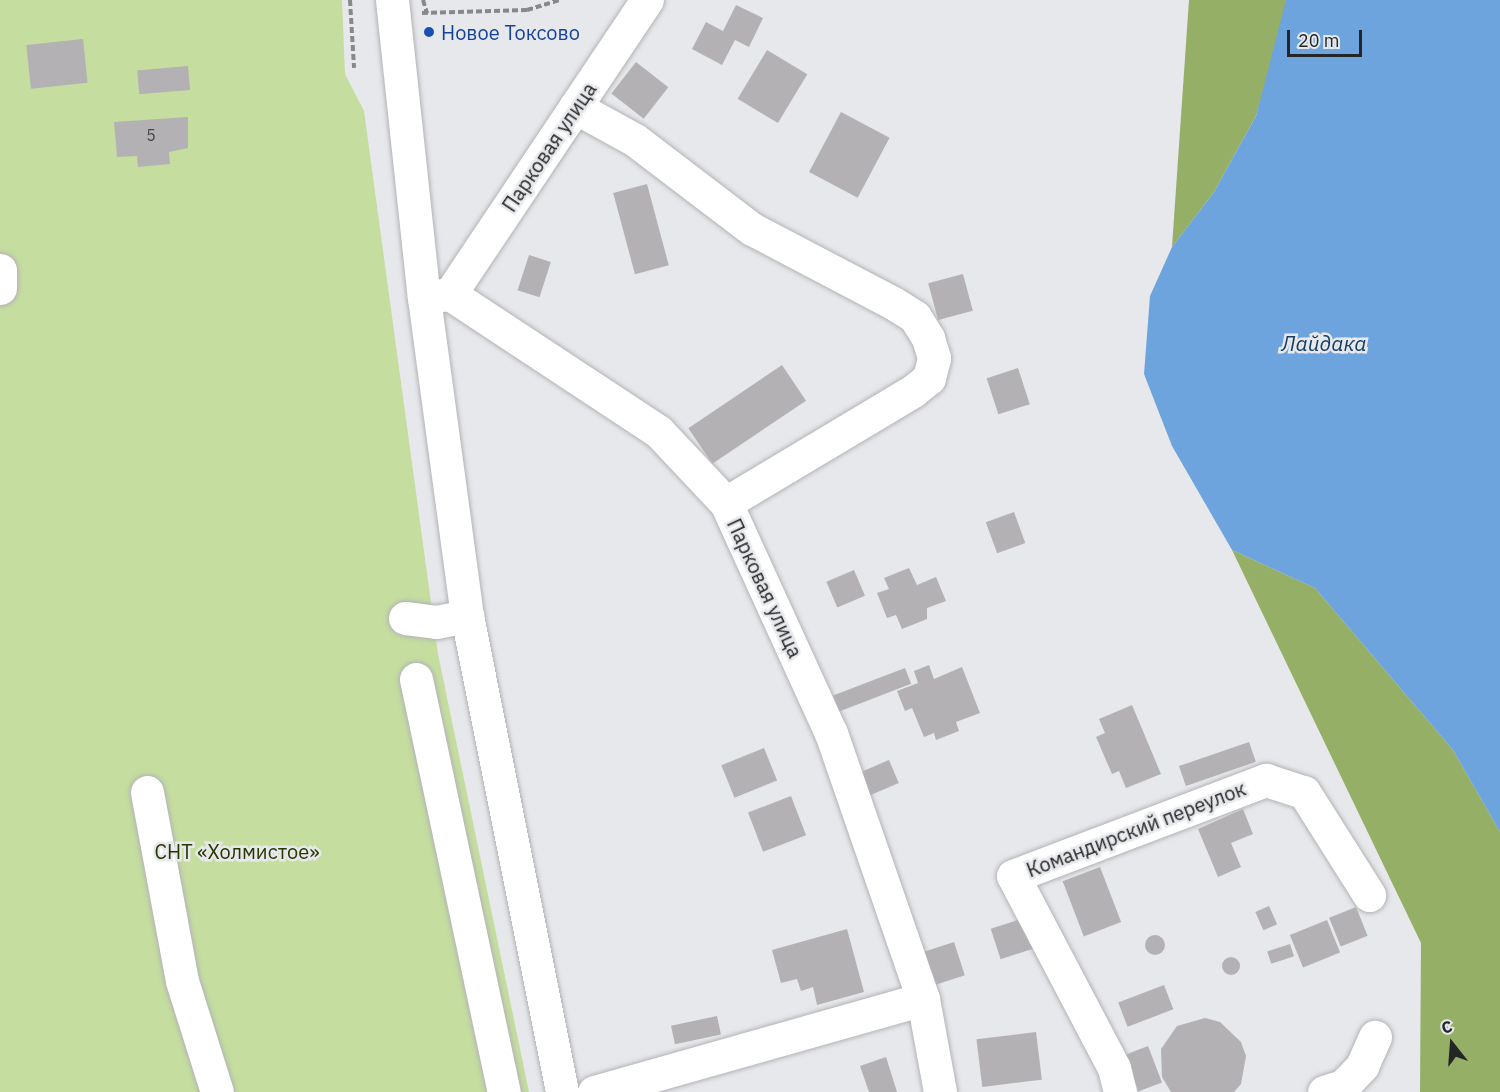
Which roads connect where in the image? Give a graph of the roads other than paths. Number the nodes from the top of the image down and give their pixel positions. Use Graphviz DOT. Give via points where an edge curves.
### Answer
graph roads {
  1 [pos="648,0"];
  2 [pos="393,7"];
  3 [pos="575,107"];
  4 [pos="0,270"];
  5 [pos="0,288"];
  6 [pos="437,296"];
  7 [pos="726,503"];
  8 [pos="467,616"];
  9 [pos="405,618"];
  10 [pos="416,679"];
  11 [pos="147,792"];
  12 [pos="1370,895"];
  13 [pos="923,999"];
  14 [pos="1375,1037"];
  15 [pos="218,1092"];
  16 [pos="504,1092"];
  17 [pos="562,1092"];
  18 [pos="594,1092"];
  19 [pos="940,1092"];
  20 [pos="1120,1092"];
  21 [pos="1324,1092"];
  1 -- 3 [label="street, Парковая улица"];
  2 -- 6 [label="street"];
  3 -- 6 [label="street, Парковая улица"];
  3 -- 7 [label="street" via="635,140 752,229 915,317 928,338 934,358 921,384"];
  4 -- 5 [label="street"];
  6 -- 7 [label="street, Парковая улица" via="659,432"];
  6 -- 8 [label="street"];
  7 -- 13 [label="street, Парковая улица" via="831,732"];
  8 -- 9 [label="street" via="436,622"];
  8 -- 17 [label="street"];
  10 -- 16 [label="street"];
  11 -- 15 [label="street" via="182,981"];
  12 -- 20 [label="street, Командирский переулок" via="1304,792 1266,780 1013,876 1113,1068"];
  13 -- 18 [label="street"];
  13 -- 19 [label="street, Парковая улица"];
  14 -- 21 [label="street" via="1356,1073 1343,1086"];
}
